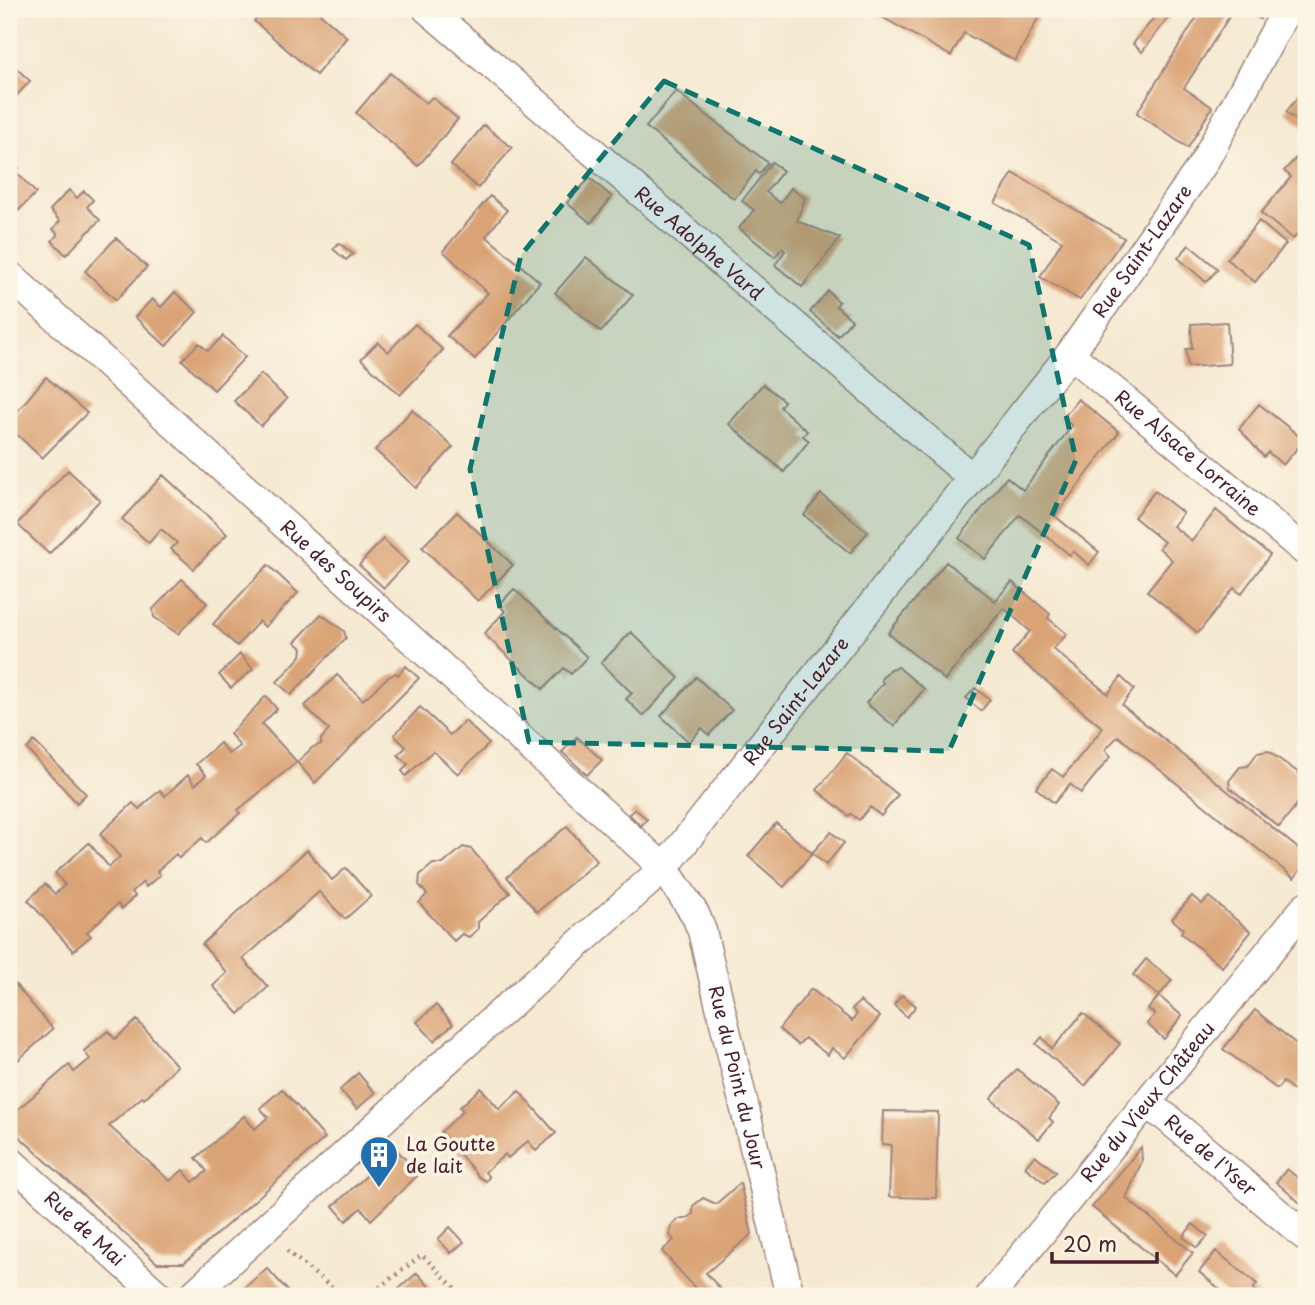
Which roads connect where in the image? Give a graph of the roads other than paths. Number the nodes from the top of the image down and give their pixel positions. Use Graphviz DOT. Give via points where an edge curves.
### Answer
graph roads {
  1 [pos="428,9"];
  2 [pos="1287,9"];
  3 [pos="9,275"];
  4 [pos="1070,354"];
  5 [pos="971,477"];
  6 [pos="1306,552"];
  7 [pos="664,869"];
  8 [pos="1306,906"];
  9 [pos="1146,1105"];
  10 [pos="9,1160"];
  11 [pos="1306,1237"];
  12 [pos="159,1296"];
  13 [pos="192,1296"];
  14 [pos="790,1296"];
  15 [pos="990,1296"];
  1 -- 5 [label="street, Rue Adolphe Vard"];
  2 -- 4 [label="street, Rue Saint-Lazare" via="1203,164"];
  3 -- 7 [label="street, Rue des Soupirs"];
  4 -- 5 [label="street, Rue Saint-Lazare"];
  4 -- 6 [label="street, Rue Alsace Lorraine"];
  5 -- 7 [label="street, Rue Saint-Lazare"];
  7 -- 13 [label="street, Rue Saint-Lazare" via="444,1063"];
  7 -- 14 [label="street, Rue du Point du Jour" via="702,931"];
  8 -- 9 [label="street, Rue du Vieux Château"];
  9 -- 11 [label="street, Rue de l'Yser"];
  9 -- 15 [label="street, Rue du Vieux Château"];
  10 -- 12 [label="street, Rue de Mai"];
}
